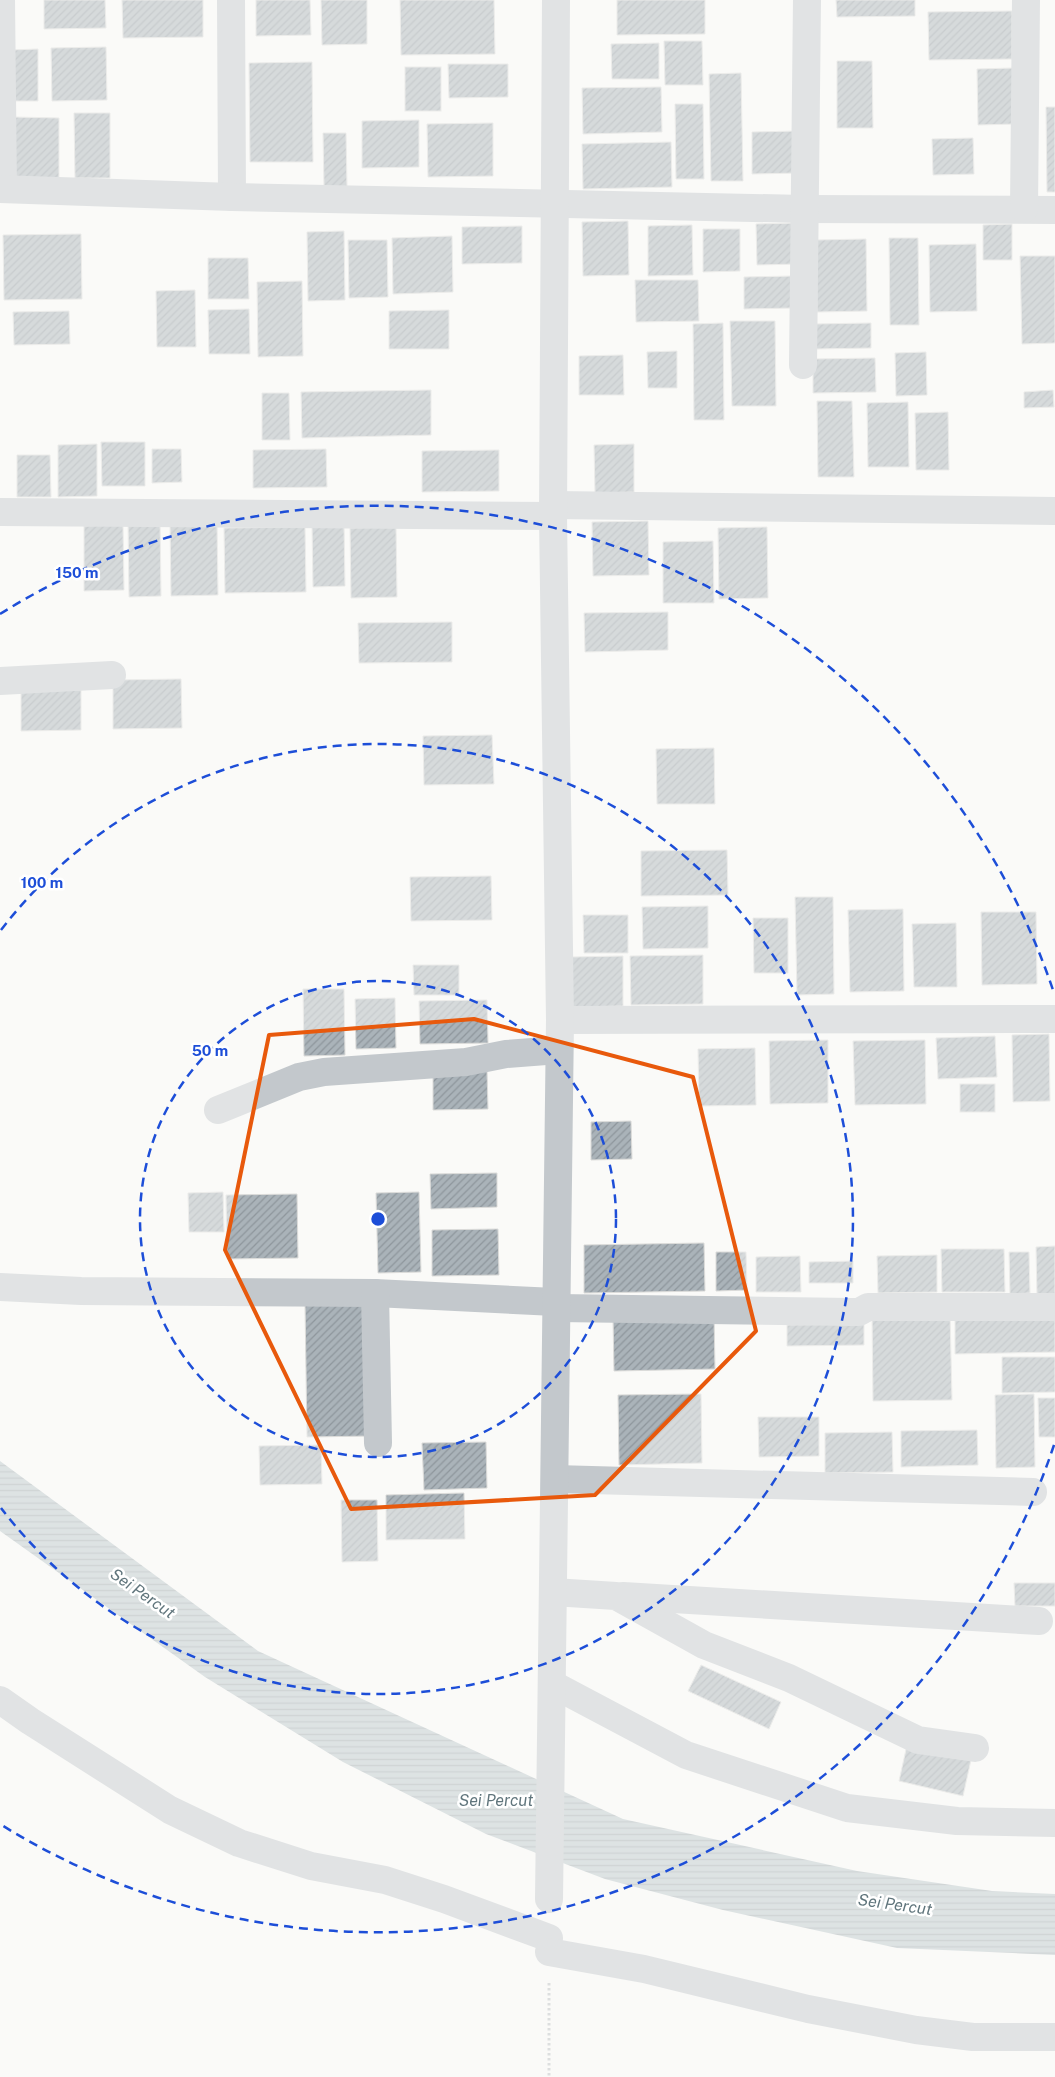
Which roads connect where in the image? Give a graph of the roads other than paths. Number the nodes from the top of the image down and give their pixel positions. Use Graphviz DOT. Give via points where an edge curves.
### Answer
graph roads {
  1 [pos="1,0"];
  2 [pos="231,0"];
  3 [pos="556,0"];
  4 [pos="807,0"];
  5 [pos="1026,0"];
  6 [pos="2,189"];
  7 [pos="232,197"];
  8 [pos="556,203"];
  9 [pos="804,209"];
  10 [pos="1024,209"];
  11 [pos="1055,210"];
  12 [pos="803,365"];
  13 [pos="553,511"];
  14 [pos="1055,511"];
  15 [pos="0,512"];
  16 [pos="112,675"];
  17 [pos="0,681"];
  18 [pos="1055,1019"];
  19 [pos="560,1020"];
  20 [pos="559,1050"];
  21 [pos="218,1110"];
  22 [pos="0,1287"];
  23 [pos="375,1293"];
  24 [pos="556,1305"];
  25 [pos="1055,1307"];
  26 [pos="378,1442"];
  27 [pos="555,1479"];
  28 [pos="1033,1492"];
  29 [pos="553,1592"];
  30 [pos="616,1596"];
  31 [pos="1039,1621"];
  32 [pos="552,1684"];
  33 [pos="0,1700"];
  34 [pos="975,1748"];
  35 [pos="1055,1823"];
  36 [pos="549,1899"];
  37 [pos="1055,2037"];
  1 -- 6 [label="street"];
  2 -- 7 [label="street"];
  3 -- 8 [label="street"];
  4 -- 9 [label="street"];
  5 -- 10 [label="street"];
  6 -- 7 [label="street"];
  7 -- 8 [label="street"];
  8 -- 9 [label="street"];
  8 -- 13 [label="street"];
  9 -- 10 [label="street"];
  9 -- 12 [label="street"];
  10 -- 11 [label="street"];
  13 -- 14 [label="street"];
  13 -- 15 [label="street"];
  13 -- 19 [label="street"];
  16 -- 17 [label="street"];
  18 -- 19 [label="street"];
  19 -- 20 [label="street"];
  20 -- 21 [label="street" via="506,1054 466,1062 324,1072 299,1078"];
  20 -- 24 [label="street"];
  22 -- 23 [label="street" via="82,1291"];
  23 -- 24 [label="street"];
  23 -- 26 [label="street"];
  24 -- 25 [label="street" via="851,1312 868,1307"];
  24 -- 27 [label="street"];
  27 -- 28 [label="street"];
  27 -- 29 [label="street"];
  29 -- 30 [label="street"];
  29 -- 32 [label="street"];
  30 -- 31 [label="street"];
  30 -- 34 [label="street" via="704,1645 789,1678 918,1740"];
  32 -- 35 [label="street" via="686,1755 847,1808 958,1821"];
  32 -- 36 [label="street"];
  33 -- 37 [label="street" via="170,1810 239,1843 312,1866 384,1880 444,1899 549,1945 808,2009 916,2030 973,2038"];
}
